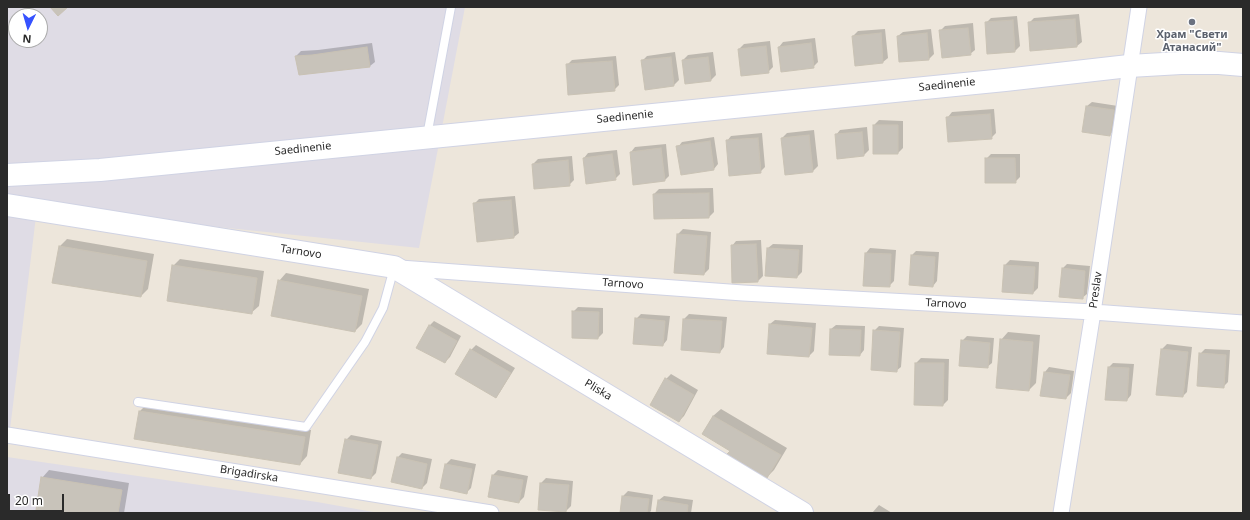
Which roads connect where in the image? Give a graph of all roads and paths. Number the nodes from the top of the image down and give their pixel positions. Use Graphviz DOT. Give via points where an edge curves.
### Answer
graph roads {
  1 [pos="451,7"];
  2 [pos="1138,7"];
  3 [pos="1243,65"];
  4 [pos="1129,66"];
  5 [pos="427,137"];
  6 [pos="7,174"];
  7 [pos="7,205"];
  8 [pos="394,267"];
  9 [pos="1093,312"];
  10 [pos="1243,324"];
  11 [pos="138,402"];
  12 [pos="7,435"];
  13 [pos="491,513"];
  14 [pos="802,513"];
  15 [pos="1062,513"];
  1 -- 5 [label="lane"];
  2 -- 4 [label="street, Preslav"];
  3 -- 4 [label="street, Saedinenie" via="1181,63"];
  4 -- 5 [label="street, Saedinenie"];
  4 -- 9 [label="street, Preslav"];
  5 -- 6 [label="street, Saedinenie" via="100,170"];
  7 -- 8 [label="street, Tarnovo"];
  8 -- 9 [label="street, Tarnovo" via="743,293"];
  8 -- 11 [label="lane" via="383,308 365,342 306,427"];
  8 -- 14 [label="street, Pliska"];
  9 -- 10 [label="street, Tarnovo"];
  9 -- 15 [label="street, Preslav"];
  12 -- 13 [label="street, Brigadirska"];
}
